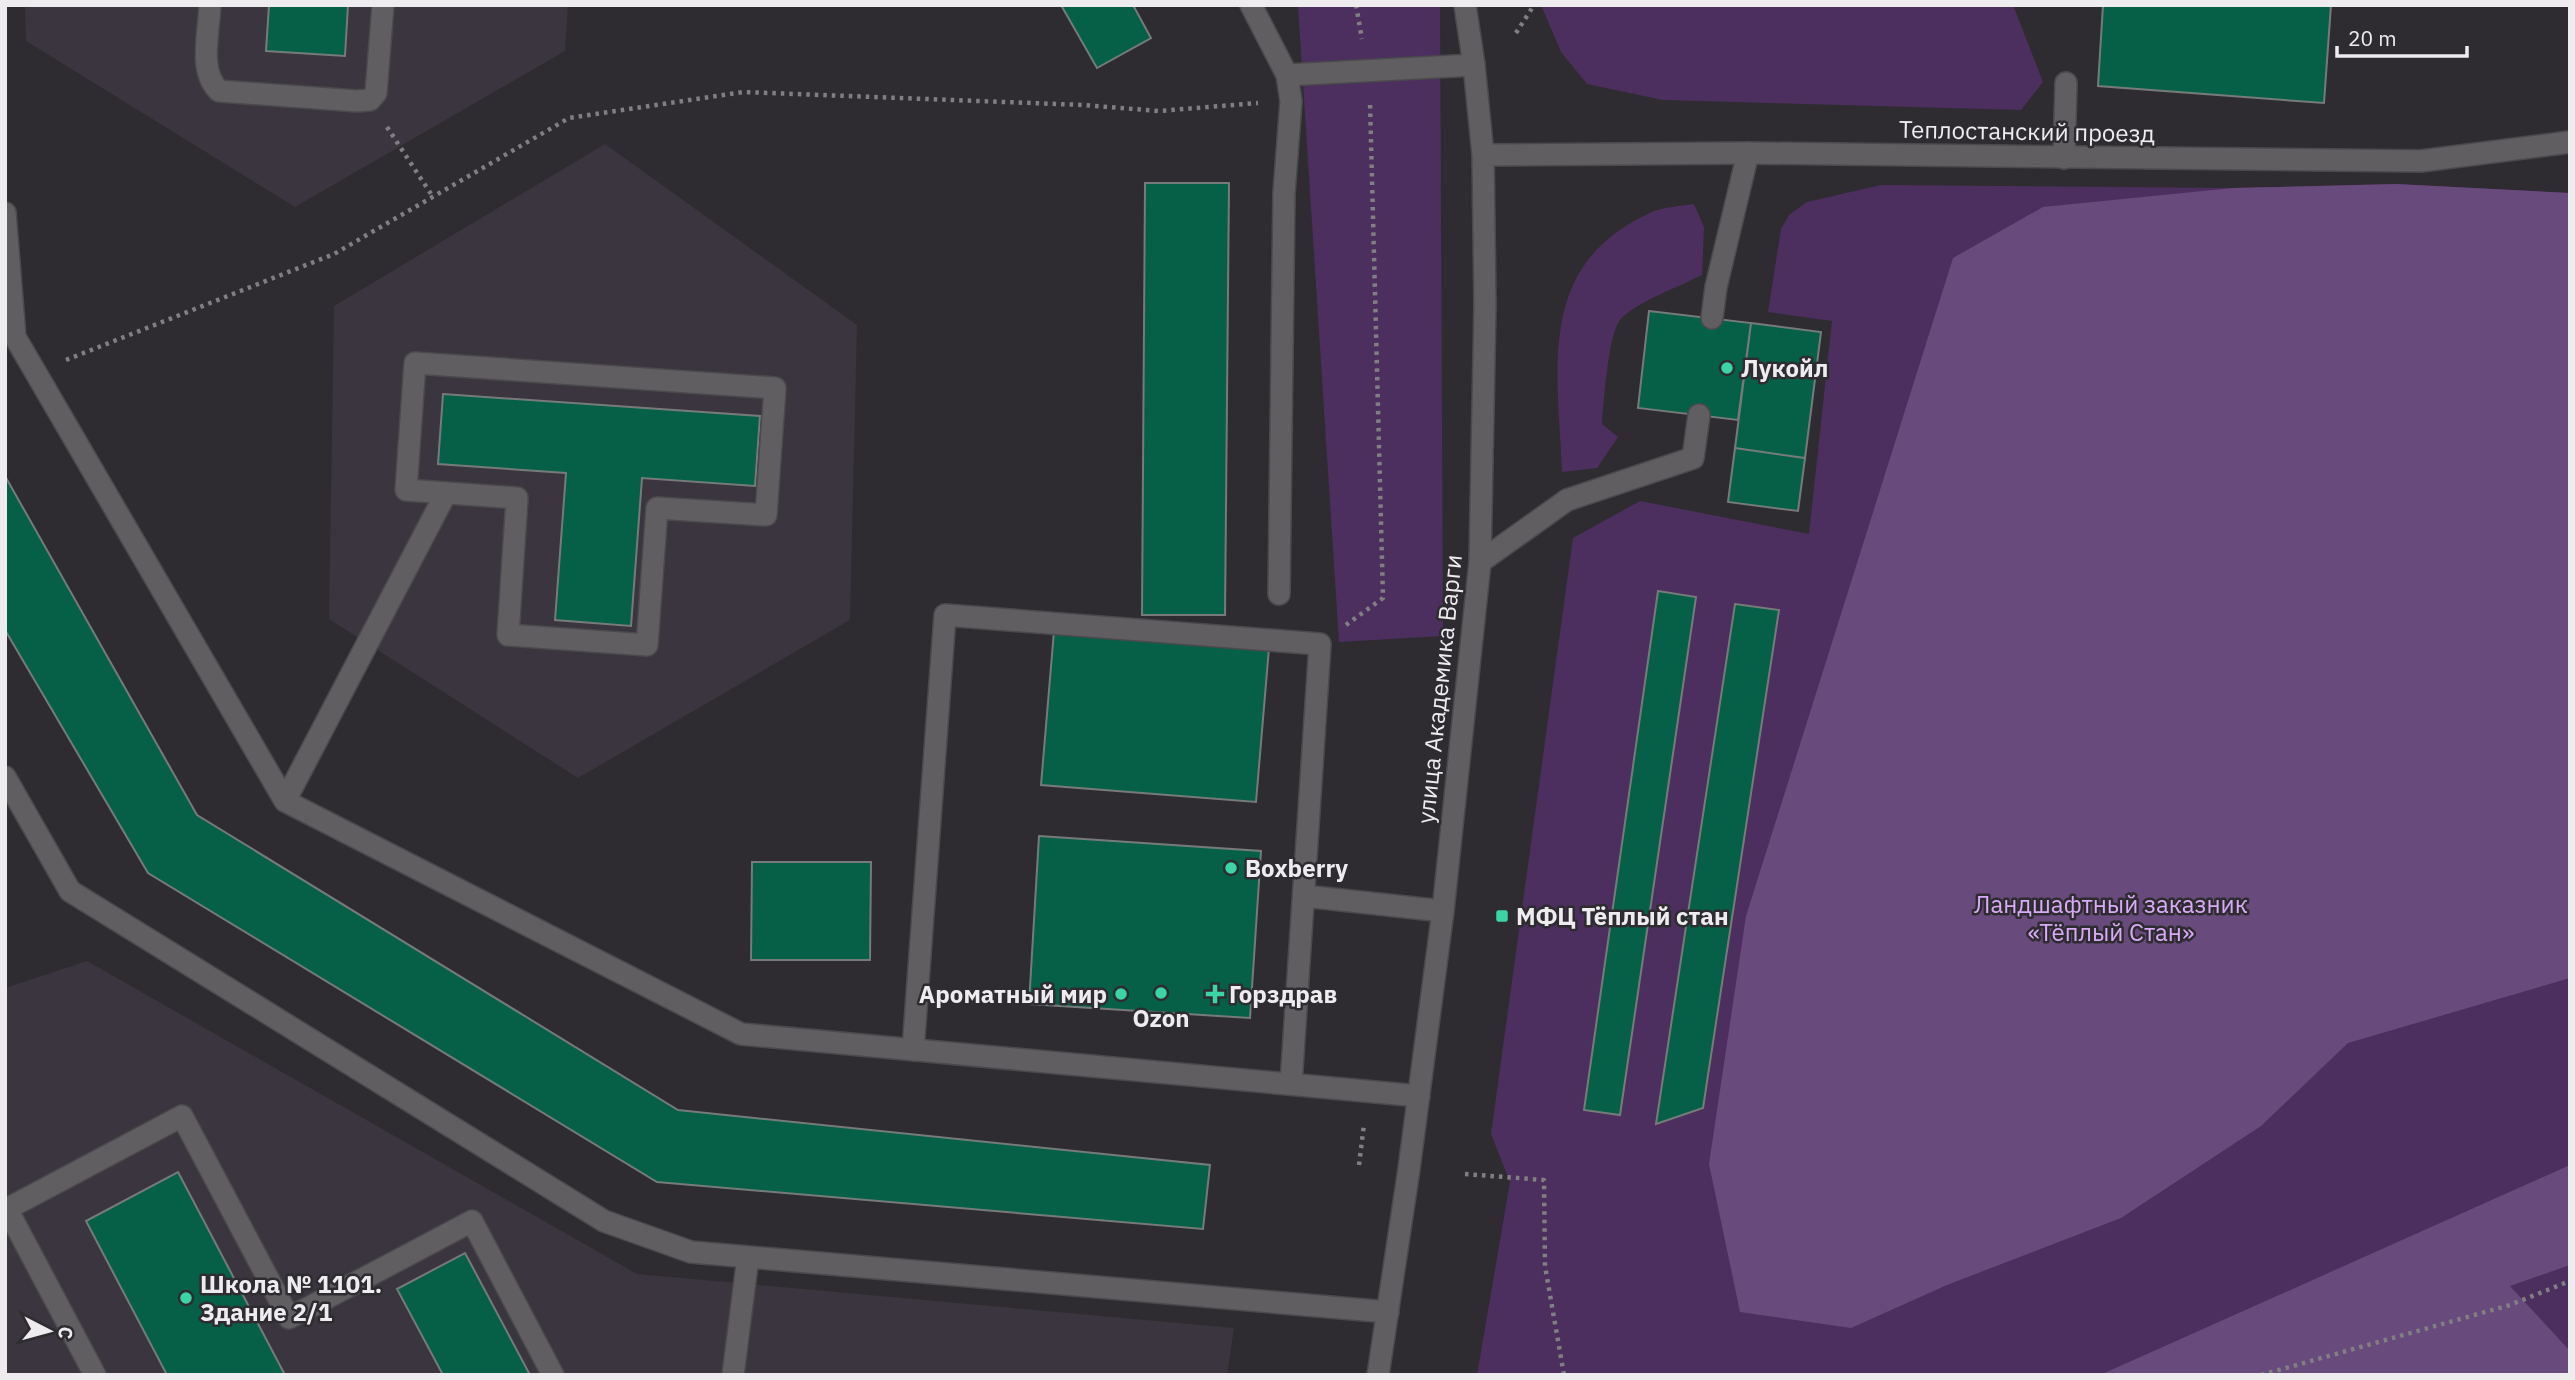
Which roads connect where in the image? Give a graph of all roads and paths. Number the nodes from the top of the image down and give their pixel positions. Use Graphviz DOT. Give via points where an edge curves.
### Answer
graph roads {
  1 [pos="211,5"];
  2 [pos="383,5"];
  3 [pos="1251,5"];
  4 [pos="1356,5"];
  5 [pos="1465,5"];
  6 [pos="1534,5"];
  7 [pos="1516,33"];
  8 [pos="1475,65"];
  9 [pos="1369,71"];
  10 [pos="1287,75"];
  11 [pos="2066,83"];
  12 [pos="1291,101"];
  13 [pos="2570,142"];
  14 [pos="400,146"];
  15 [pos="1748,153"];
  16 [pos="1483,155"];
  17 [pos="2064,158"];
  18 [pos="433,197"];
  19 [pos="5,213"];
  20 [pos="1712,318"];
  21 [pos="36,372"];
  22 [pos="1699,415"];
  23 [pos="446,493"];
  24 [pos="1480,562"];
  25 [pos="1279,594"];
  26 [pos="1320,644"];
  27 [pos="5,777"];
  28 [pos="285,801"];
  29 [pos="1304,896"];
  30 [pos="1443,911"];
  31 [pos="913,1050"];
  32 [pos="1292,1084"];
  33 [pos="1368,1091"];
  34 [pos="1419,1096"];
  35 [pos="1359,1165"];
  36 [pos="1465,1174"];
  37 [pos="6,1210"];
  38 [pos="748,1257"];
  39 [pos="2570,1281"];
  40 [pos="1388,1312"];
  41 [pos="95,1375"];
  42 [pos="553,1375"];
  43 [pos="733,1375"];
  44 [pos="1378,1375"];
  45 [pos="1564,1375"];
  46 [pos="2261,1375"];
  1 -- 2 [label="street" via="206,66 209,82 219,91 357,101 370,100 376,93"];
  3 -- 10 [label="street"];
  4 -- 9 [label="path"];
  5 -- 8 [label="street, улица Академика Варги"];
  6 -- 7 [label="path"];
  8 -- 9 [label="street"];
  8 -- 16 [label="street, улица Академика Варги"];
  9 -- 10 [label="street"];
  9 -- 26 [label="path" via="1383,598"];
  10 -- 12 [label="street"];
  11 -- 17 [label="street"];
  12 -- 18 [label="path" via="1159,111 743,92 569,117"];
  12 -- 25 [label="street" via="1284,193"];
  13 -- 17 [label="street, Теплостанский проезд" via="2421,161"];
  14 -- 18 [label="path"];
  15 -- 16 [label="street, Теплостанский проезд"];
  15 -- 17 [label="street, Теплостанский проезд"];
  15 -- 20 [label="street"];
  16 -- 24 [label="street, улица Академика Варги"];
  18 -- 21 [label="path" via="334,254"];
  19 -- 21 [label="street" via="15,337"];
  21 -- 28 [label="street"];
  22 -- 24 [label="street" via="1693,458 1567,500"];
  23 -- 23 [label="street" via="517,498 508,635 648,645 657,508 766,515 775,388 415,363 406,490"];
  23 -- 28 [label="street"];
  24 -- 30 [label="street, улица Академика Варги"];
  26 -- 29 [label="street"];
  26 -- 31 [label="street" via="944,615"];
  27 -- 38 [label="street" via="70,891 604,1221 691,1252"];
  28 -- 31 [label="street" via="741,1034"];
  29 -- 30 [label="street"];
  29 -- 32 [label="street"];
  30 -- 34 [label="street, улица Академика Варги"];
  31 -- 32 [label="street"];
  32 -- 33 [label="street"];
  33 -- 34 [label="street"];
  33 -- 35 [label="path"];
  34 -- 40 [label="street, улица Академика Варги"];
  36 -- 45 [label="path" via="1544,1180 1545,1266"];
  37 -- 41 [label="street"];
  37 -- 42 [label="street" via="182,1116 289,1318 472,1221"];
  38 -- 40 [label="street"];
  38 -- 43 [label="street"];
  39 -- 46 [label="path" via="2510,1305"];
  40 -- 44 [label="street, улица Академика Варги"];
}
